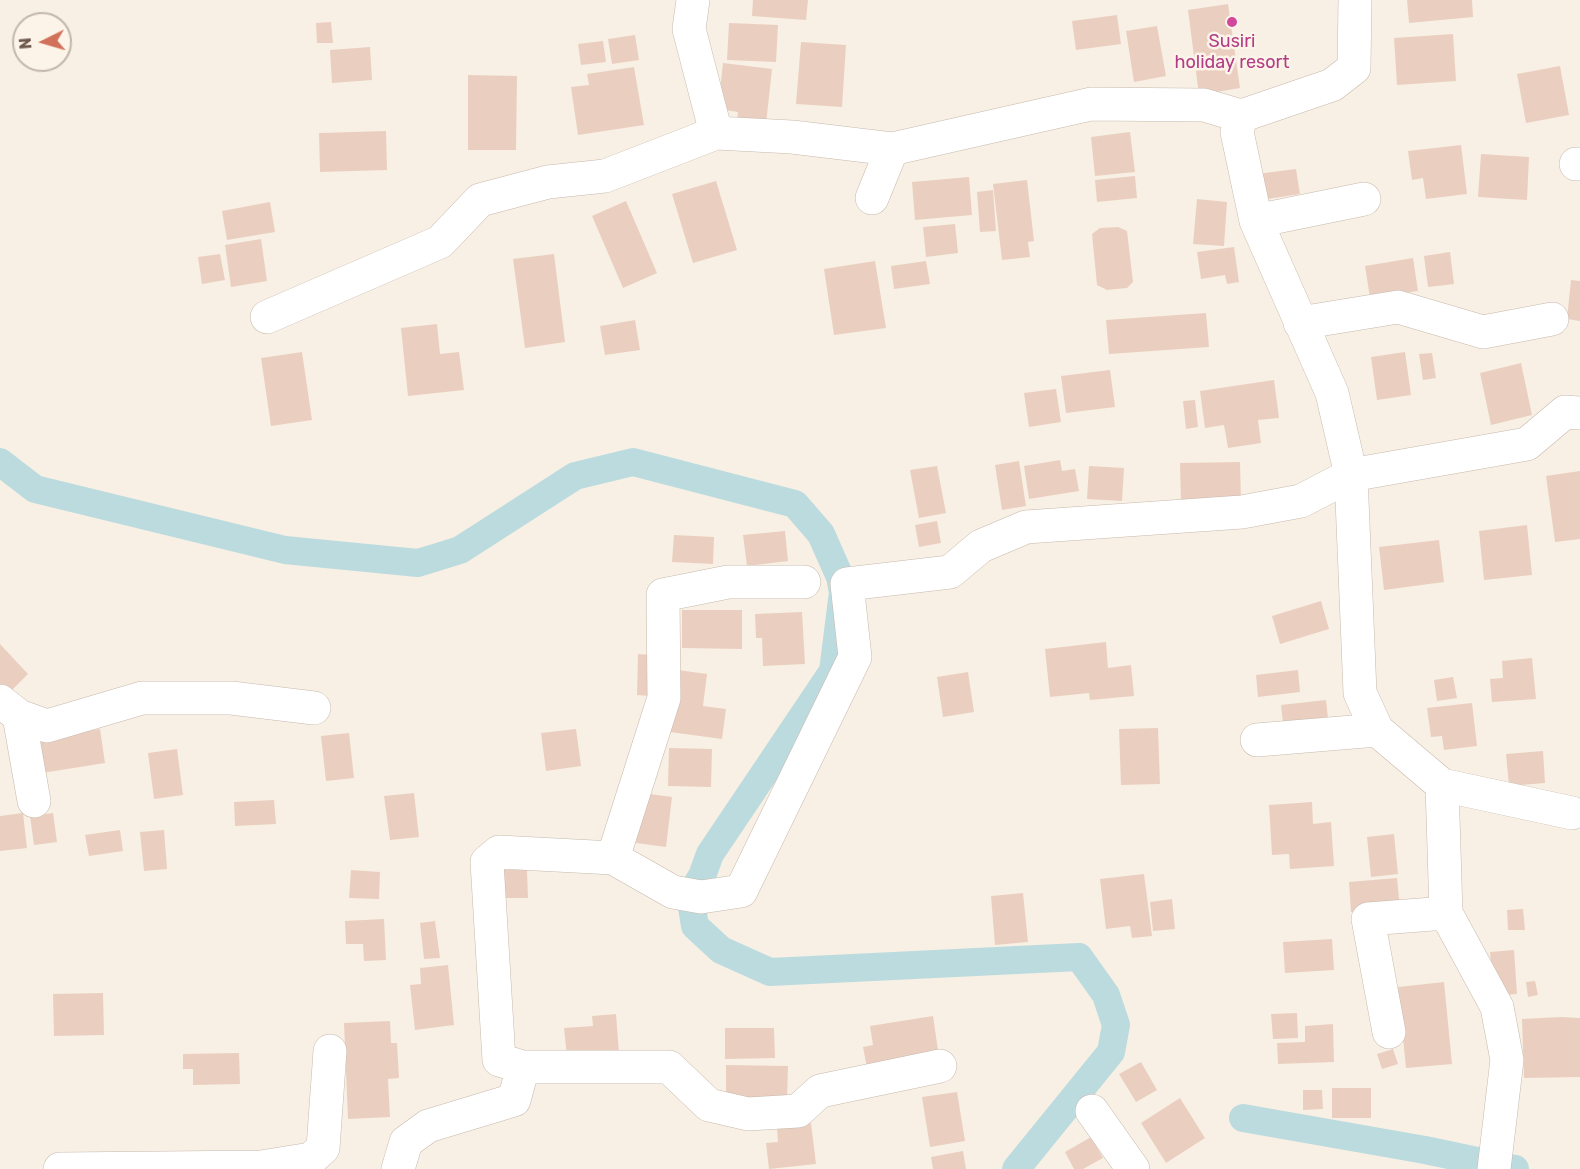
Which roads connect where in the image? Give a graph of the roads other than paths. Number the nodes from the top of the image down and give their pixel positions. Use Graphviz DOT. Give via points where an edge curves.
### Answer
graph roads {
  1 [pos="693,0"];
  2 [pos="1355,0"];
  3 [pos="1240,116"];
  4 [pos="716,133"];
  5 [pos="892,149"];
  6 [pos="872,198"];
  7 [pos="1364,199"];
  8 [pos="1256,221"];
  9 [pos="267,317"];
  10 [pos="1552,320"];
  11 [pos="1300,323"];
  12 [pos="1572,412"];
  13 [pos="1351,475"];
  14 [pos="804,582"];
  15 [pos="9,708"];
  16 [pos="314,708"];
  17 [pos="1377,730"];
  18 [pos="1257,740"];
  19 [pos="1442,786"];
  20 [pos="34,801"];
  21 [pos="1572,813"];
  22 [pos="613,858"];
  23 [pos="1446,914"];
  24 [pos="1389,1032"];
  25 [pos="330,1051"];
  26 [pos="940,1066"];
  27 [pos="523,1067"];
  28 [pos="1092,1111"];
  29 [pos="1130,1168"];
  30 [pos="60,1169"];
  31 [pos="398,1169"];
  32 [pos="1494,1169"];
  1 -- 4 [label="street" via="689,29"];
  2 -- 3 [label="street" via="1354,68 1332,85"];
  3 -- 5 [label="street" via="1204,105 1091,104"];
  3 -- 8 [label="street" via="1237,132"];
  4 -- 5 [label="street"];
  4 -- 9 [label="street" via="605,176 548,182 480,200 440,242"];
  5 -- 6 [label="street"];
  7 -- 8 [label="street"];
  8 -- 11 [label="street"];
  10 -- 11 [label="street" via="1483,332 1398,307"];
  11 -- 13 [label="street" via="1332,393"];
  12 -- 13 [label="street" via="1527,444"];
  13 -- 17 [label="street" via="1360,693"];
  13 -- 22 [label="street" via="1300,501 1242,512 1026,527 981,546 950,572 848,584 855,657 741,891 687,895"];
  14 -- 22 [label="street" via="728,582 663,595 664,698"];
  15 -- 16 [label="street" via="47,726 142,698 231,698"];
  15 -- 20 [label="street"];
  17 -- 18 [label="street"];
  17 -- 19 [label="street"];
  19 -- 21 [label="street"];
  19 -- 23 [label="street"];
  22 -- 27 [label="street" via="499,852 487,862 499,1060"];
  23 -- 24 [label="street" via="1368,919"];
  23 -- 32 [label="street" via="1497,1007 1507,1060"];
  25 -- 30 [label="street" via="323,1148 311,1159 261,1167"];
  26 -- 27 [label="street" via="820,1091 798,1111 748,1114 709,1105 669,1067"];
  27 -- 31 [label="street" via="514,1100 428,1126 406,1142"];
  28 -- 29 [label="street"];
}
